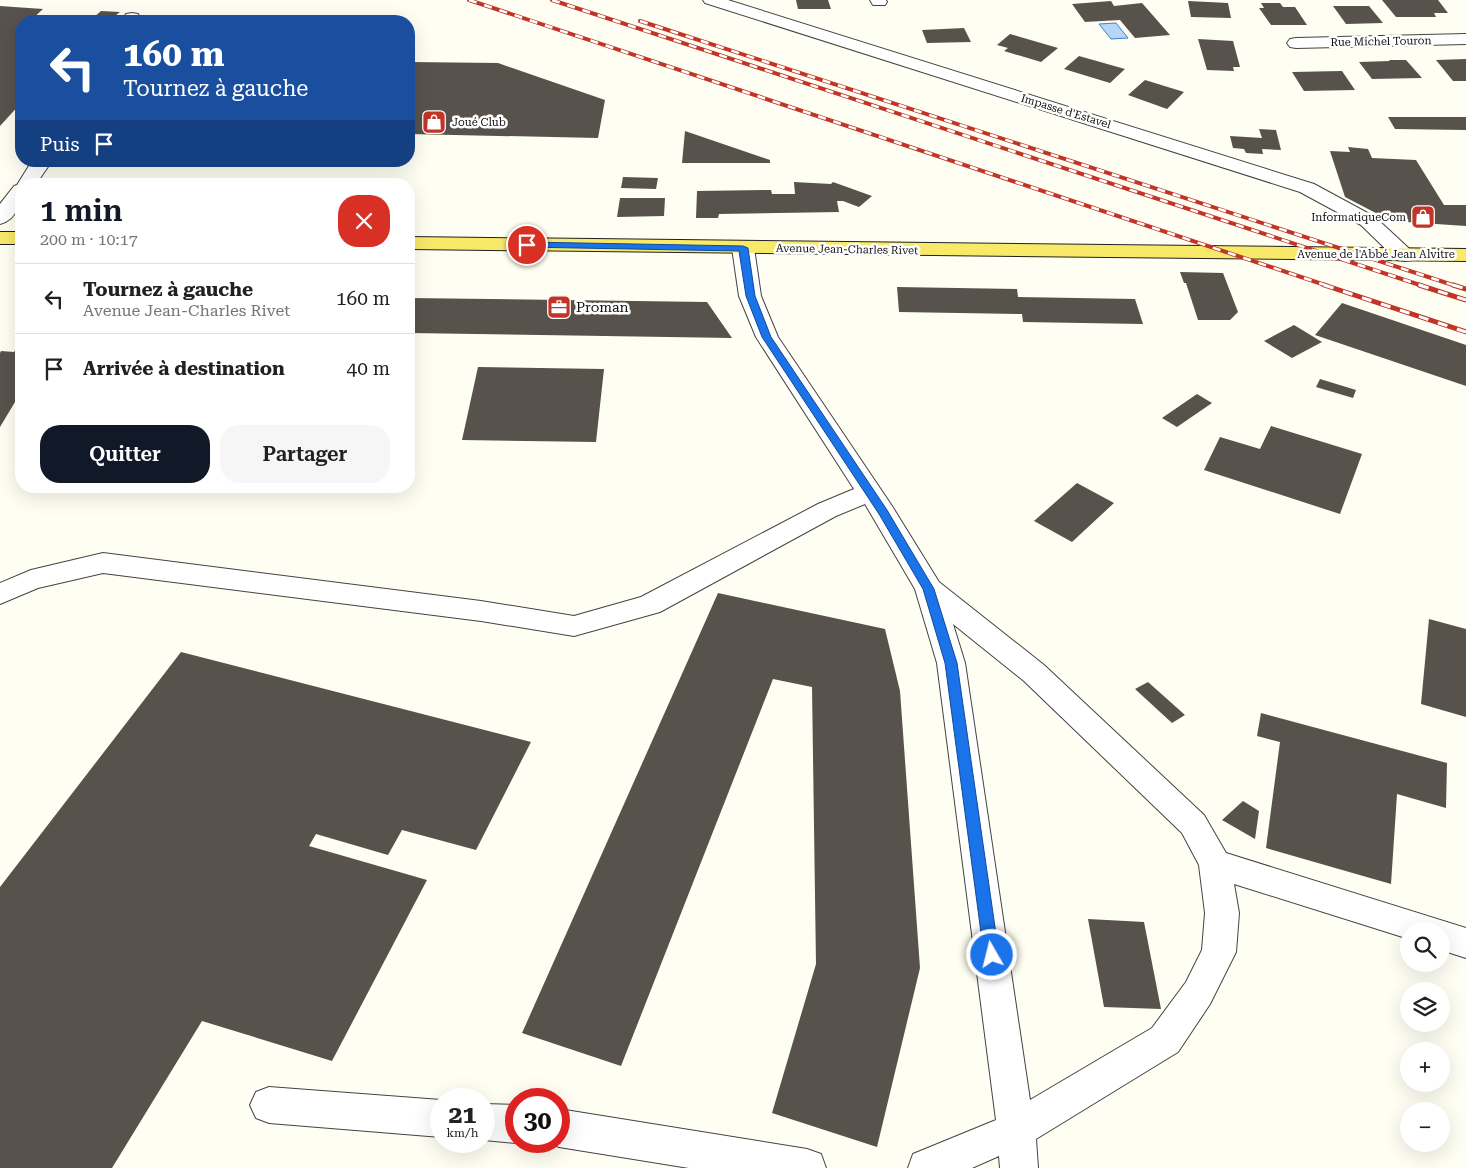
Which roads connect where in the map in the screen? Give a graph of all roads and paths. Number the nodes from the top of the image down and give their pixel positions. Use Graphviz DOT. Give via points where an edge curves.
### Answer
graph roads {
  1 [pos="711,0"];
  2 [pos="1466,39"];
  3 [pos="1296,43"];
  4 [pos="38,167"];
  5 [pos="30,178"];
  6 [pos="15,198"];
  7 [pos="0,218"];
  8 [pos="0,238"];
  9 [pos="15,238"];
  10 [pos="415,243"];
  11 [pos="743,248"];
  12 [pos="1285,254"];
  13 [pos="1405,254"];
  14 [pos="1466,255"];
  15 [pos="870,492"];
  16 [pos="928,589"];
  17 [pos="0,594"];
  18 [pos="1215,864"];
  19 [pos="1401,922"];
  20 [pos="1450,938"];
  21 [pos="1466,943"];
  22 [pos="269,1105"];
  23 [pos="430,1118"];
  24 [pos="570,1130"];
  25 [pos="1016,1130"];
  26 [pos="807,1168"];
  27 [pos="927,1168"];
  28 [pos="1019,1168"];
  1 -- 13 [label="street, Impasse d'Estavel" via="1307,188 1368,221"];
  2 -- 3 [label="street, Rue Michel Touron"];
  4 -- 5 [label="street"];
  6 -- 7 [label="street"];
  8 -- 9 [label="main road"];
  10 -- 11 [label="main road, Avenue Jean-Charles Rivet"];
  11 -- 12 [label="main road, Avenue Jean-Charles Rivet"];
  11 -- 15 [label="street" via="750,296 766,337"];
  12 -- 13 [label="main road, Avenue de l'Abbé Jean Alvitre"];
  13 -- 14 [label="main road, Avenue de l'Abbé Jean Alvitre"];
  15 -- 16 [label="street"];
  15 -- 17 [label="street" via="827,510 650,605 574,626 103,563 31,580"];
  16 -- 18 [label="street" via="1034,673 1193,824"];
  16 -- 25 [label="street" via="951,663"];
  18 -- 19 [label="street"];
  18 -- 25 [label="street" via="1222,913 1219,952 1198,992 1165,1040"];
  20 -- 21 [label="street"];
  22 -- 23 [label="street"];
  24 -- 26 [label="street"];
  25 -- 27 [label="street"];
  25 -- 28 [label="street"];
}
